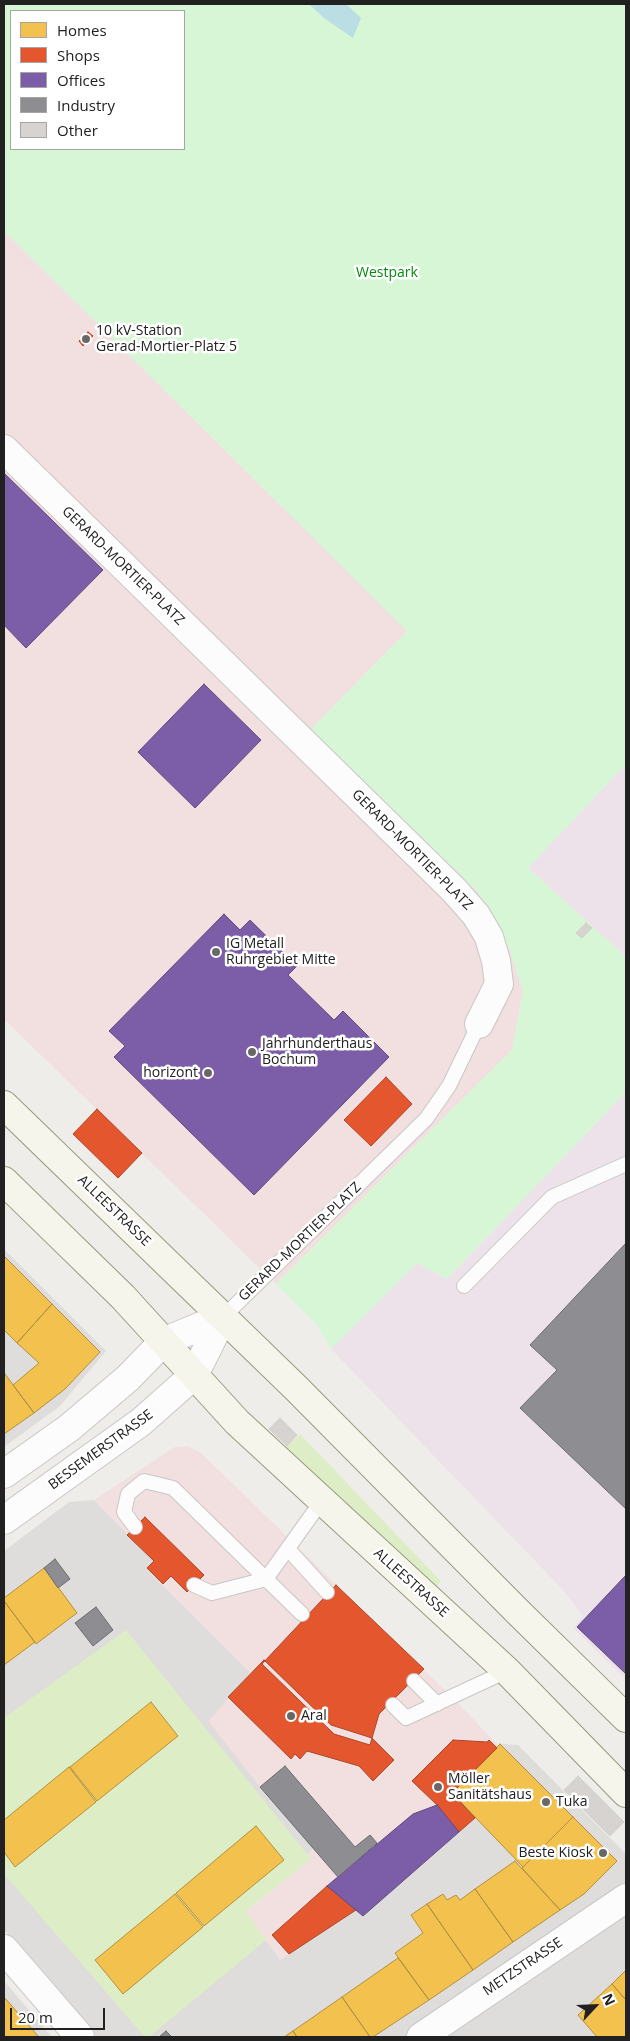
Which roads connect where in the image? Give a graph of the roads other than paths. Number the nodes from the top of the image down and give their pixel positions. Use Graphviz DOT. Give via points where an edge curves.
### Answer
graph roads {
  1 [pos="4,449"];
  2 [pos="479,1024"];
  3 [pos="4,1105"];
  4 [pos="626,1164"];
  5 [pos="4,1181"];
  6 [pos="464,1286"];
  7 [pos="223,1317"];
  8 [pos="163,1342"];
  9 [pos="194,1375"];
  10 [pos="4,1474"];
  11 [pos="321,1502"];
  12 [pos="4,1520"];
  13 [pos="135,1527"];
  14 [pos="288,1548"];
  15 [pos="266,1579"];
  16 [pos="194,1584"];
  17 [pos="327,1592"];
  18 [pos="302,1614"];
  19 [pos="507,1671"];
  20 [pos="414,1680"];
  21 [pos="393,1704"];
  22 [pos="437,1704"];
  23 [pos="626,1718"];
  24 [pos="626,1793"];
  25 [pos="626,1898"];
  26 [pos="4,1949"];
  27 [pos="80,2037"];
  28 [pos="421,2037"];
  1 -- 2 [label="street, GERARD-MORTIER-PLATZ" via="476,915 496,961 499,984"];
  2 -- 7 [label="lane, GERARD-MORTIER-PLATZ" via="449,1086 426,1118"];
  3 -- 7 [label="main road, ALLEESTRASSE"];
  4 -- 6 [label="lane" via="552,1197"];
  5 -- 8 [label="main road, ALLEESTRASSE" via="123,1297"];
  7 -- 8 [label="street"];
  7 -- 9 [label="street"];
  7 -- 23 [label="main road, ALLEESTRASSE"];
  8 -- 9 [label="main road, ALLEESTRASSE"];
  8 -- 10 [label="street" via="128,1378 69,1428"];
  9 -- 11 [label="main road, ALLEESTRASSE" via="236,1422"];
  9 -- 12 [label="street, BESSEMERSTRASSE" via="141,1422"];
  11 -- 14 [label="lane"];
  11 -- 19 [label="main road, ALLEESTRASSE"];
  13 -- 15 [label="lane" via="124,1512 128,1494 144,1481 173,1488"];
  14 -- 15 [label="lane"];
  14 -- 17 [label="lane"];
  15 -- 16 [label="lane" via="212,1593"];
  15 -- 18 [label="lane"];
  19 -- 22 [label="lane"];
  19 -- 24 [label="main road, ALLEESTRASSE"];
  20 -- 22 [label="lane"];
  21 -- 22 [label="lane" via="406,1718"];
  25 -- 28 [label="street, METZSTRASSE"];
  26 -- 27 [label="street"];
}
